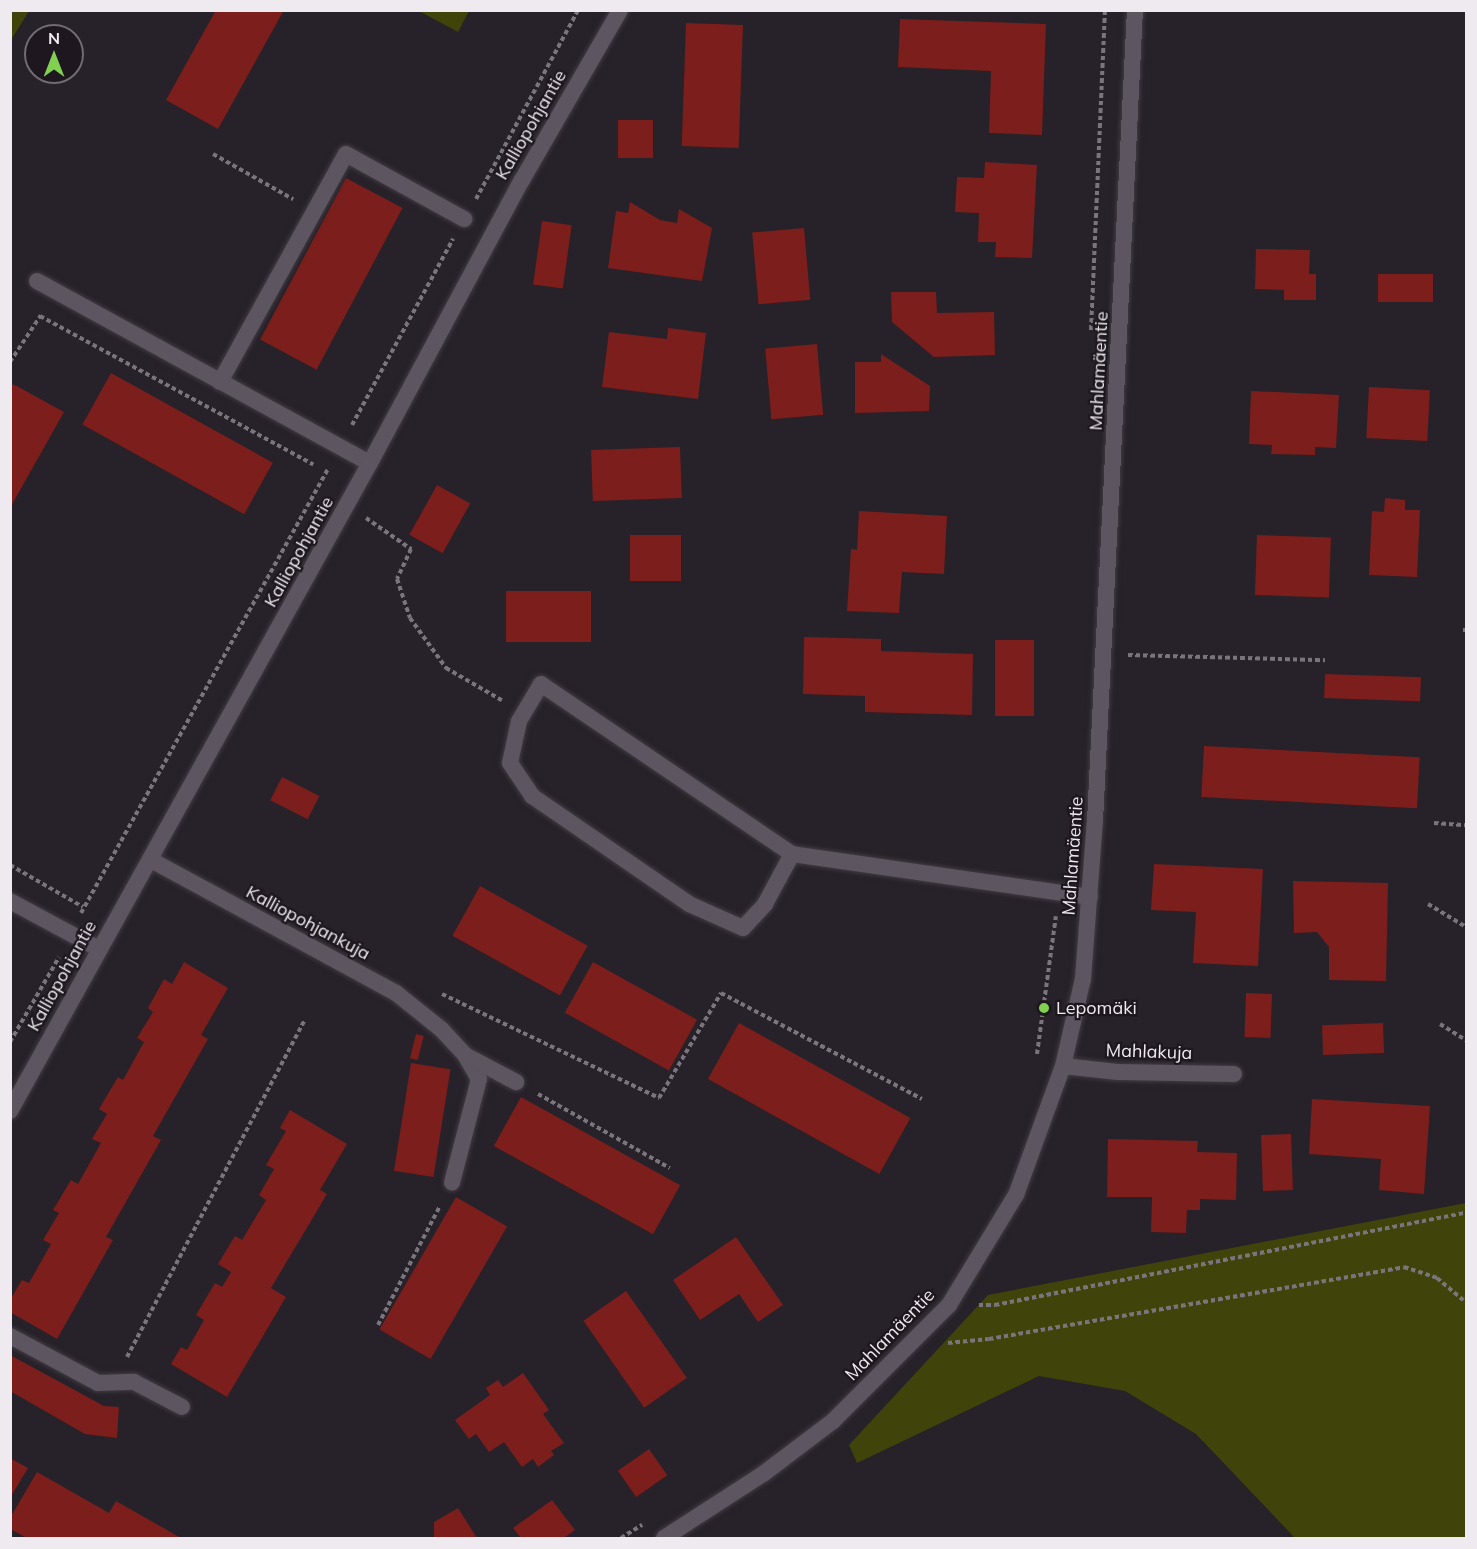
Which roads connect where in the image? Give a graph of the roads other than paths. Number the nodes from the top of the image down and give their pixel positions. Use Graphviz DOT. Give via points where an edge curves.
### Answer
graph roads {
  1 [pos="620,10"];
  2 [pos="1135,10"];
  3 [pos="464,219"];
  4 [pos="37,281"];
  5 [pos="220,382"];
  6 [pos="370,463"];
  7 [pos="792,854"];
  8 [pos="151,860"];
  9 [pos="1090,897"];
  10 [pos="10,901"];
  11 [pos="99,949"];
  12 [pos="465,1054"];
  13 [pos="1063,1066"];
  14 [pos="1234,1074"];
  15 [pos="516,1082"];
  16 [pos="10,1111"];
  17 [pos="452,1183"];
  18 [pos="10,1336"];
  19 [pos="182,1407"];
  20 [pos="664,1539"];
  1 -- 6 [label="street, Kalliopohjantie" via="522,180"];
  2 -- 9 [label="street, Mahlamäentie"];
  3 -- 5 [label="street" via="346,154"];
  4 -- 5 [label="street"];
  5 -- 6 [label="street"];
  6 -- 8 [label="street, Kalliopohjantie"];
  7 -- 7 [label="street" via="765,904 743,928 689,904 532,796 510,763 523,713 542,684"];
  7 -- 9 [label="street"];
  8 -- 11 [label="street, Kalliopohjantie"];
  8 -- 12 [label="street, Kalliopohjankuja" via="396,993"];
  9 -- 13 [label="street, Mahlamäentie" via="1083,979"];
  10 -- 11 [label="street"];
  11 -- 16 [label="street, Kalliopohjantie"];
  12 -- 15 [label="street"];
  12 -- 17 [label="street" via="479,1078"];
  13 -- 14 [label="street, Mahlakuja" via="1118,1072"];
  13 -- 20 [label="street, Mahlamäentie" via="1016,1195 949,1305 833,1421 763,1474"];
  18 -- 19 [label="street" via="98,1383 134,1382"];
}
